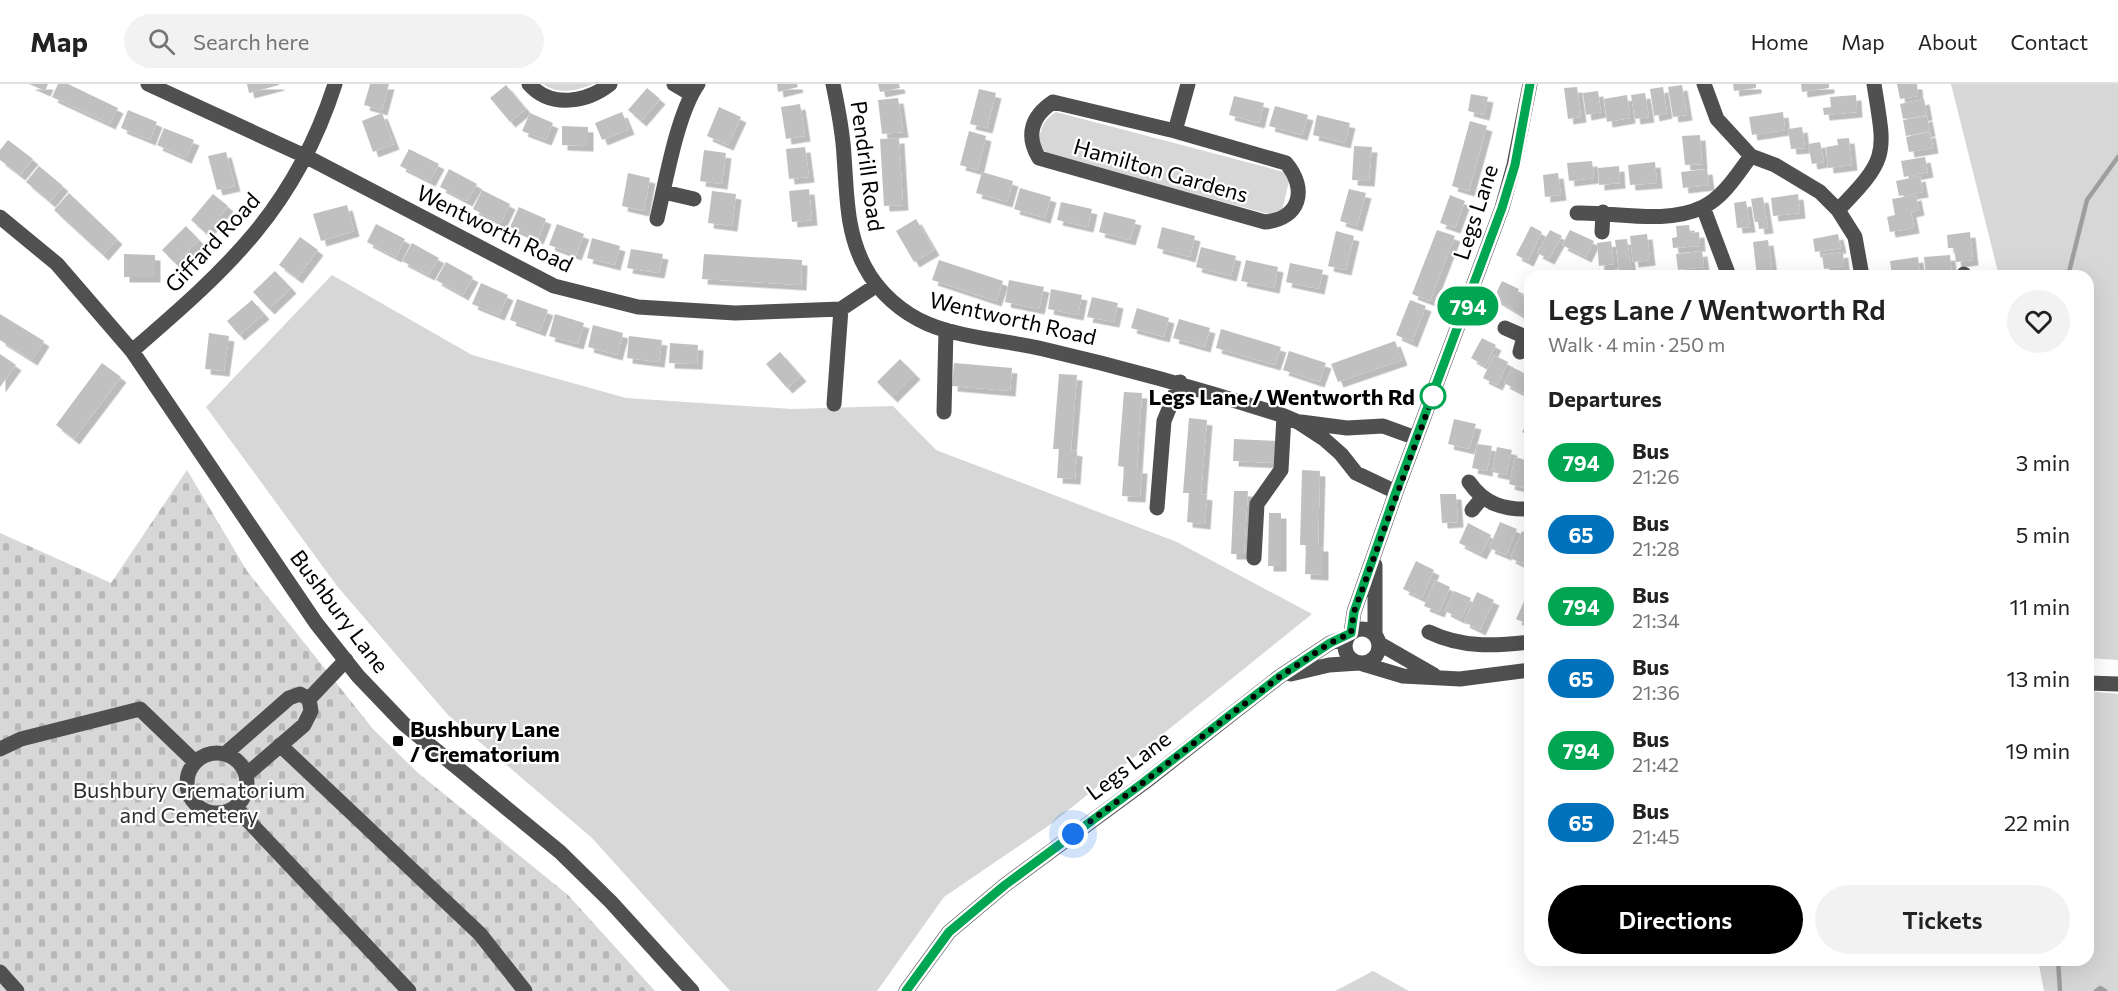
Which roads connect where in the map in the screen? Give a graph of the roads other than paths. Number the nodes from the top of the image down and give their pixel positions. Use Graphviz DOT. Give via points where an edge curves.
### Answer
graph roads {
  1 [pos="148,84"];
  2 [pos="335,84"];
  3 [pos="529,84"];
  4 [pos="610,84"];
  5 [pos="674,84"];
  6 [pos="833,84"];
  7 [pos="1188,84"];
  8 [pos="1530,84"];
  9 [pos="1704,84"];
  10 [pos="1874,84"];
  11 [pos="695,89"];
  12 [pos="1175,130"];
  13 [pos="1751,156"];
  14 [pos="307,157"];
  15 [pos="664,192"];
  16 [pos="694,199"];
  17 [pos="1703,207"];
  18 [pos="1839,210"];
  19 [pos="1603,212"];
  20 [pos="1577,213"];
  21 [pos="0,217"];
  22 [pos="657,219"];
  23 [pos="1602,232"];
  24 [pos="1727,270"];
  25 [pos="1861,270"];
  26 [pos="877,285"];
  27 [pos="841,309"];
  28 [pos="1505,328"];
  29 [pos="946,330"];
  30 [pos="1524,342"];
  31 [pos="132,351"];
  32 [pos="1180,382"];
  33 [pos="834,404"];
  34 [pos="944,412"];
  35 [pos="1291,419"];
  36 [pos="1416,438"];
  37 [pos="1469,482"];
  38 [pos="1396,492"];
  39 [pos="1482,498"];
  40 [pos="1157,508"];
  41 [pos="1524,509"];
  42 [pos="1472,510"];
  43 [pos="1375,553"];
  44 [pos="1254,558"];
  45 [pos="1429,632"];
  46 [pos="1350,635"];
  47 [pos="1378,639"];
  48 [pos="1524,643"];
  49 [pos="346,660"];
  50 [pos="1361,664"];
  51 [pos="1524,671"];
  52 [pos="1279,677"];
  53 [pos="1438,677"];
  54 [pos="2094,683"];
  55 [pos="2118,684"];
  56 [pos="309,699"];
  57 [pos="280,745"];
  58 [pos="0,749"];
  59 [pos="225,754"];
  60 [pos="195,762"];
  61 [pos="246,775"];
  62 [pos="236,808"];
  63 [pos="0,972"];
  64 [pos="17,991"];
  65 [pos="409,991"];
  66 [pos="525,991"];
  67 [pos="692,991"];
  68 [pos="906,991"];
  1 -- 14 [label="street, Wentworth Road"];
  2 -- 14 [label="street, Giffard Road"];
  3 -- 4 [label="street" via="549,97 570,102 596,95"];
  5 -- 11 [label="street"];
  6 -- 26 [label="street, Pendrill Road" via="852,233"];
  7 -- 12 [label="street, Hamilton Gardens"];
  8 -- 36 [label="street, Legs Lane" via="1515,165 1502,208"];
  9 -- 13 [label="street" via="1717,119"];
  10 -- 18 [label="street" via="1883,140 1878,163 1867,181"];
  11 -- 15 [label="street"];
  12 -- 12 [label="street, Hamilton Gardens" via="1286,163 1296,176 1298,194 1293,210 1281,221 1264,222 1039,158 1031,146 1038,112 1053,102"];
  13 -- 17 [label="street" via="1721,193"];
  13 -- 18 [label="street" via="1775,165 1820,192"];
  14 -- 27 [label="street, Wentworth Road" via="554,286 638,308 735,313"];
  14 -- 31 [label="street, Giffard Road" via="276,208 244,248 208,286"];
  15 -- 16 [label="street"];
  15 -- 22 [label="street"];
  17 -- 19 [label="street" via="1663,216"];
  17 -- 24 [label="street"];
  18 -- 25 [label="street" via="1855,237"];
  19 -- 20 [label="street"];
  19 -- 23 [label="street"];
  21 -- 31 [label="street, Bushbury Lane" via="57,264"];
  26 -- 27 [label="street"];
  26 -- 29 [label="street, Wentworth Road" via="910,315"];
  27 -- 33 [label="street"];
  28 -- 30 [label="street"];
  29 -- 32 [label="street, Wentworth Road" via="1028,345"];
  29 -- 34 [label="street"];
  31 -- 49 [label="street, Bushbury Lane" via="316,623"];
  32 -- 35 [label="street, Wentworth Road"];
  32 -- 40 [label="street" via="1164,421"];
  35 -- 36 [label="street, Wentworth Road" via="1347,428 1383,426"];
  35 -- 38 [label="street, Wentworth Road" via="1341,454 1356,473"];
  35 -- 44 [label="street" via="1281,470 1257,504"];
  36 -- 38 [label="street, Legs Lane"];
  37 -- 39 [label="street"];
  38 -- 43 [label="street, Legs Lane"];
  39 -- 41 [label="street" via="1489,503"];
  39 -- 42 [label="street"];
  43 -- 46 [label="street, Legs Lane"];
  43 -- 47 [label="street, Legs Lane"];
  45 -- 48 [label="street" via="1469,645"];
  46 -- 47 [label="street" via="1364,629"];
  46 -- 50 [label="street" via="1346,653"];
  46 -- 52 [label="street, Legs Lane" via="1330,643"];
  47 -- 50 [label="street" via="1376,657"];
  47 -- 53 [label="street"];
  49 -- 56 [label="street"];
  49 -- 67 [label="street, Bushbury Lane" via="404,724 560,852"];
  50 -- 52 [label="street, Legs Lane" via="1329,665"];
  50 -- 53 [label="street" via="1402,676"];
  51 -- 53 [label="street" via="1484,677"];
  52 -- 68 [label="street, Legs Lane" via="949,932"];
  54 -- 55 [label="street"];
  56 -- 57 [label="street" via="311,711 304,724"];
  56 -- 59 [label="street" via="300,694 288,698"];
  57 -- 61 [label="street"];
  57 -- 66 [label="street" via="480,934"];
  58 -- 60 [label="street" via="21,739 140,709"];
  59 -- 60 [label="street" via="210,753"];
  59 -- 61 [label="street" via="235,758"];
  60 -- 62 [label="street" via="187,781 192,800 207,812 217,814"];
  61 -- 62 [label="street" via="246,793"];
  62 -- 65 [label="street"];
  63 -- 64 [label="street"];
}
